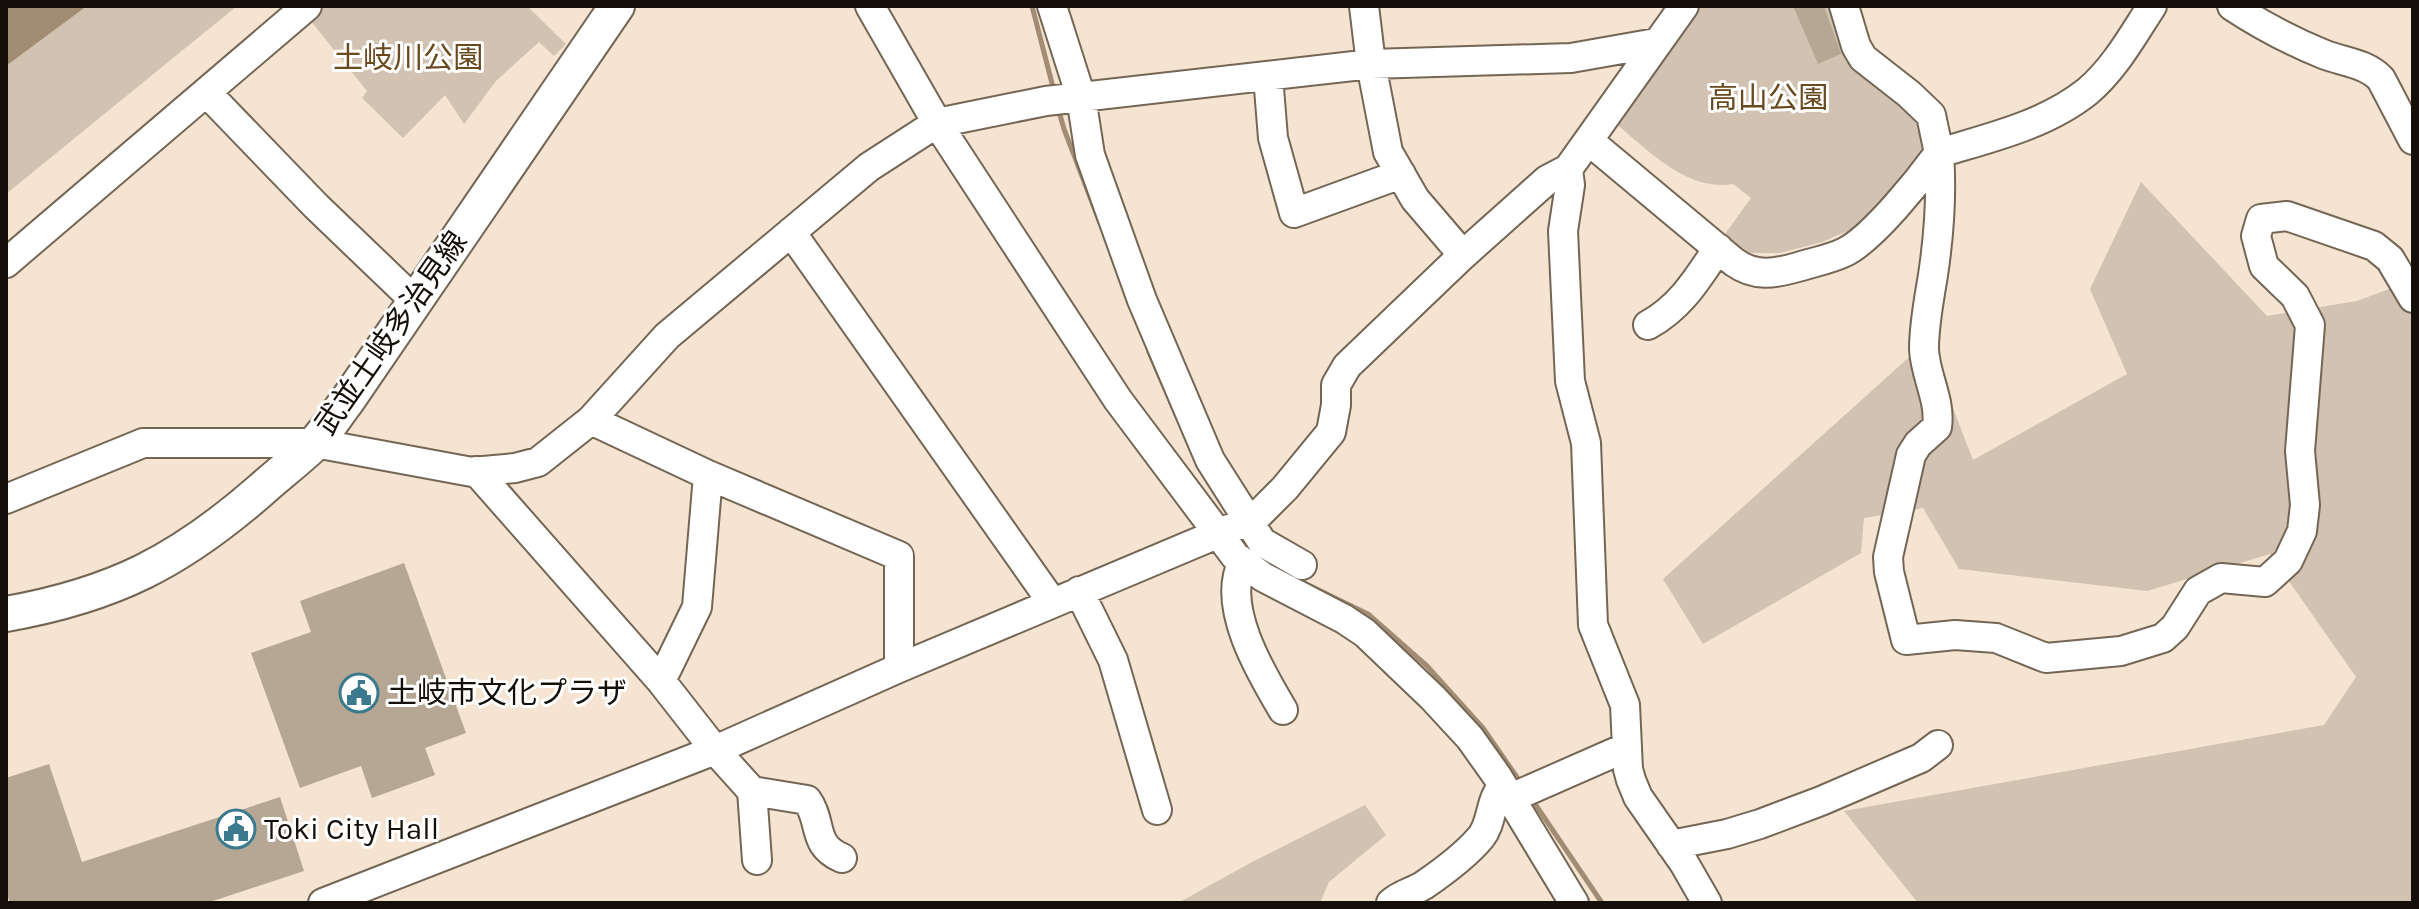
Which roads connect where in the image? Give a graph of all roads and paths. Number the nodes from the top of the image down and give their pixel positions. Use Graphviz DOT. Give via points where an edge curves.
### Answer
graph roads {
  1 [pos="307,6"];
  2 [pos="617,6"];
  3 [pos="870,6"];
  4 [pos="1052,6"];
  5 [pos="1364,6"];
  6 [pos="1684,6"];
  7 [pos="1844,6"];
  8 [pos="2152,6"];
  9 [pos="2232,6"];
  10 [pos="1656,43"];
  11 [pos="1371,64"];
  12 [pos="1268,76"];
  13 [pos="207,93"];
  14 [pos="1065,99"];
  15 [pos="937,123"];
  16 [pos="2413,140"];
  17 [pos="1589,141"];
  18 [pos="1939,153"];
  19 [pos="1568,169"];
  20 [pos="1401,174"];
  21 [pos="791,232"];
  22 [pos="1718,248"];
  23 [pos="1463,255"];
  24 [pos="6,263"];
  25 [pos="2413,298"];
  26 [pos="414,300"];
  27 [pos="1648,325"];
  28 [pos="591,420"];
  29 [pos="315,443"];
  30 [pos="476,471"];
  31 [pos="708,475"];
  32 [pos="6,499"];
  33 [pos="1235,527"];
  34 [pos="1243,562"];
  35 [pos="1302,565"];
  36 [pos="1079,591"];
  37 [pos="1052,602"];
  38 [pos="6,614"];
  39 [pos="899,668"];
  40 [pos="661,681"];
  41 [pos="1283,710"];
  42 [pos="1938,745"];
  43 [pos="1627,747"];
  44 [pos="715,750"];
  45 [pos="752,791"];
  46 [pos="1517,792"];
  47 [pos="1157,810"];
  48 [pos="1671,845"];
  49 [pos="842,858"];
  50 [pos="757,860"];
  51 [pos="323,903"];
  52 [pos="1391,903"];
  53 [pos="1574,903"];
  54 [pos="1707,903"];
  1 -- 13 [label="street"];
  2 -- 26 [label="main road, 武並土岐多治見線"];
  3 -- 15 [label="street"];
  4 -- 14 [label="street"];
  5 -- 11 [label="street"];
  6 -- 10 [label="street"];
  7 -- 18 [label="street" via="1863,58 1931,115"];
  8 -- 18 [label="street" via="2088,90 2054,113"];
  9 -- 16 [label="street" via="2324,55 2374,71"];
  10 -- 11 [label="street" via="1571,58"];
  10 -- 17 [label="street"];
  11 -- 12 [label="street"];
  11 -- 20 [label="street" via="1388,152"];
  12 -- 14 [label="street"];
  12 -- 20 [label="street" via="1273,138 1294,213"];
  13 -- 24 [label="street"];
  13 -- 26 [label="street"];
  14 -- 15 [label="street"];
  14 -- 33 [label="street"];
  15 -- 21 [label="street" via="869,167"];
  15 -- 33 [label="street" via="1118,400"];
  17 -- 19 [label="street"];
  17 -- 22 [label="street"];
  18 -- 22 [label="street" via="1918,182 1846,252 1767,274 1746,271"];
  18 -- 25 [label="street" via="1938,233 1924,350 1939,414 1937,427 1911,455 1888,557 1906,640 1996,638 2046,658 2121,651 2163,638 2198,591 2221,578 2265,582 2288,561 2302,531 2300,451 2310,325 2295,296 2264,266 2256,236 2261,219 2287,216 2374,246 2390,259"];
  19 -- 23 [label="street" via="1547,180"];
  19 -- 43 [label="street" via="1563,231 1570,381 1586,443 1593,625 1625,705"];
  20 -- 23 [label="street" via="1415,199"];
  21 -- 28 [label="street" via="667,336"];
  21 -- 37 [label="street"];
  22 -- 27 [label="street" via="1684,297"];
  23 -- 33 [label="street" via="1347,366 1336,385 1331,432 1255,518"];
  26 -- 29 [label="main road, 武並土岐多治見線"];
  28 -- 30 [label="street" via="538,462"];
  28 -- 31 [label="street"];
  29 -- 30 [label="street"];
  29 -- 32 [label="street" via="143,443"];
  29 -- 38 [label="main road, 武並土岐多治見線" via="181,553 81,597"];
  30 -- 40 [label="street"];
  31 -- 39 [label="street" via="899,556"];
  31 -- 40 [label="street" via="697,607"];
  33 -- 34 [label="street" via="1235,556"];
  33 -- 35 [label="street"];
  33 -- 36 [label="street"];
  34 -- 41 [label="street" via="1237,584 1239,613 1250,649"];
  34 -- 46 [label="street" via="1365,633 1455,721"];
  36 -- 37 [label="street"];
  36 -- 47 [label="street" via="1113,660"];
  37 -- 39 [label="street"];
  39 -- 44 [label="street"];
  40 -- 44 [label="street"];
  42 -- 48 [label="street" via="1921,758 1772,819"];
  43 -- 46 [label="street"];
  43 -- 48 [label="street" via="1635,790"];
  44 -- 45 [label="street"];
  44 -- 51 [label="street"];
  45 -- 49 [label="street" via="807,800 821,842"];
  45 -- 50 [label="street"];
  46 -- 52 [label="street" via="1492,803 1484,833 1469,849"];
  46 -- 53 [label="street"];
  48 -- 54 [label="street"];
}
